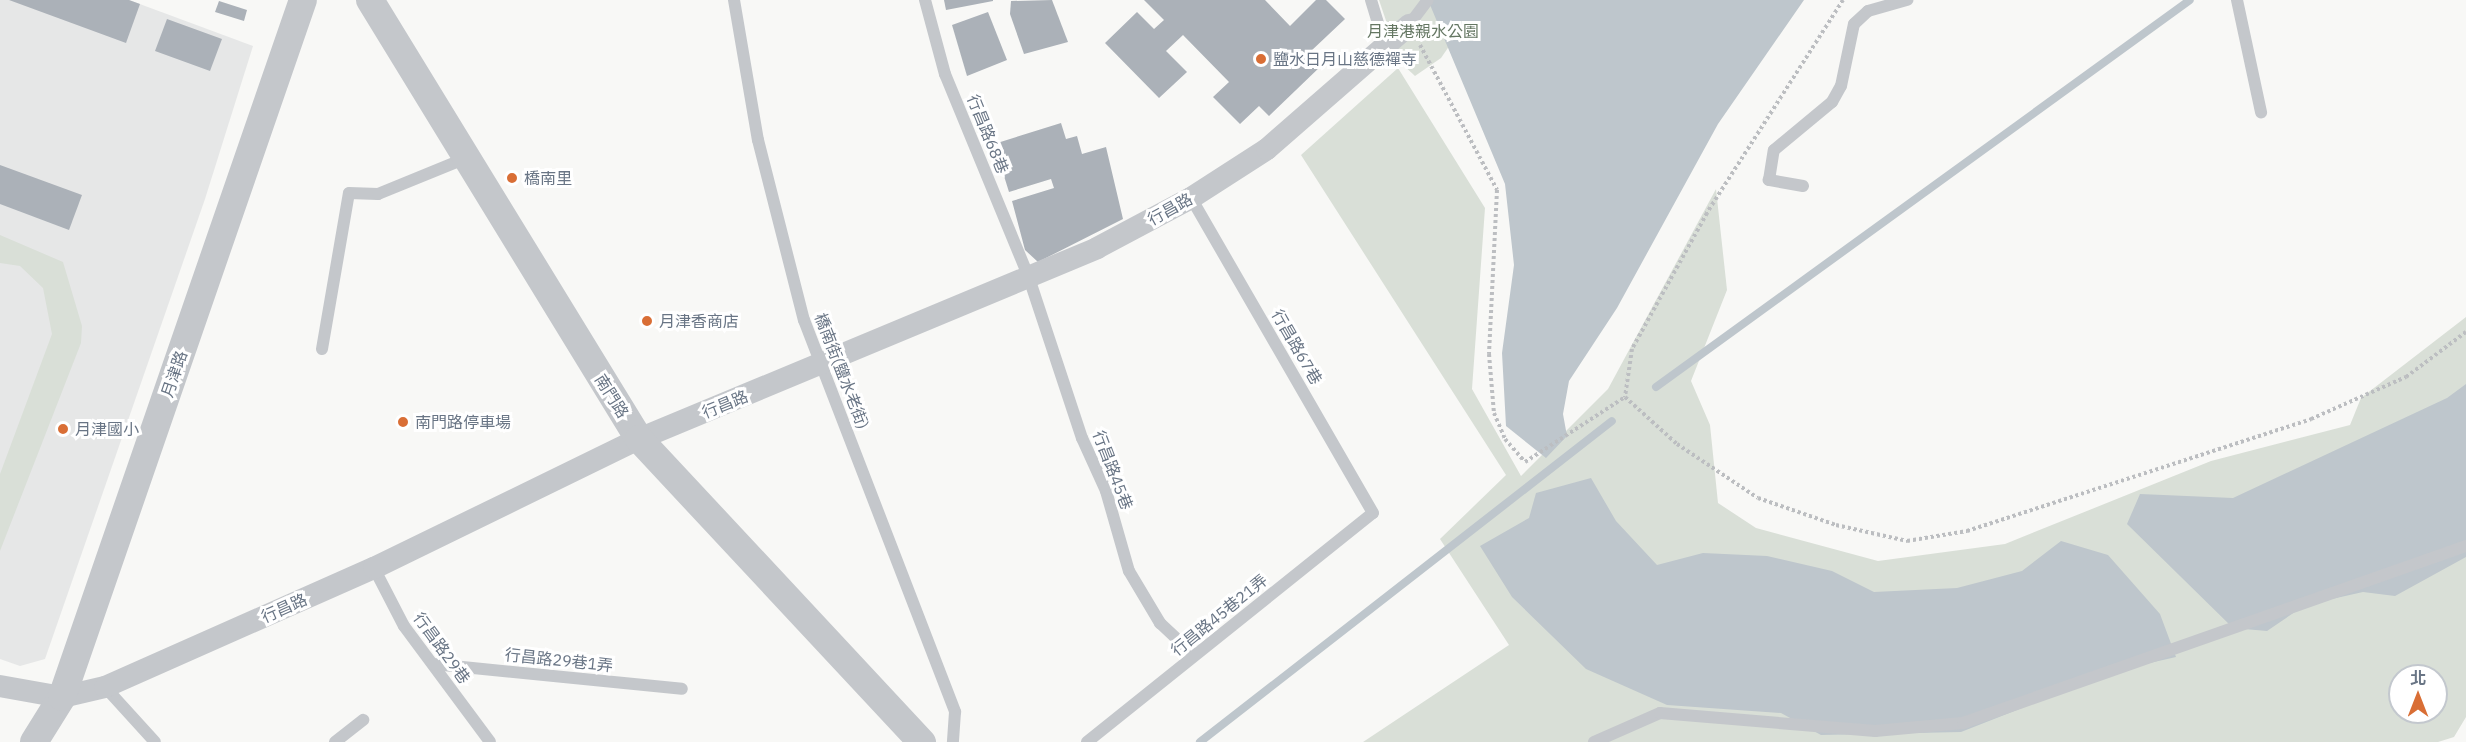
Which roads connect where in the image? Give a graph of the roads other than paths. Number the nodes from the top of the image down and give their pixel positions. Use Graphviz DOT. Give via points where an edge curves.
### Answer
graph roads {
  1 [pos="303,0"];
  2 [pos="370,0"];
  3 [pos="734,0"];
  4 [pos="925,0"];
  5 [pos="1371,0"];
  6 [pos="1428,0"];
  7 [pos="1907,0"];
  8 [pos="2237,0"];
  9 [pos="1409,25"];
  10 [pos="1385,46"];
  11 [pos="2261,112"];
  12 [pos="466,158"];
  13 [pos="1803,186"];
  14 [pos="1191,198"];
  15 [pos="1029,278"];
  16 [pos="322,349"];
  17 [pos="822,363"];
  18 [pos="639,439"];
  19 [pos="1373,513"];
  20 [pos="2466,546"];
  21 [pos="374,568"];
  22 [pos="1194,655"];
  23 [pos="433,664"];
  24 [pos="0,686"];
  25 [pos="105,687"];
  26 [pos="682,689"];
  27 [pos="62,697"];
  28 [pos="363,720"];
  29 [pos="34,742"];
  30 [pos="155,742"];
  31 [pos="335,742"];
  32 [pos="490,742"];
  33 [pos="922,742"];
  34 [pos="953,742"];
  35 [pos="1087,742"];
  36 [pos="1594,742"];
  1 -- 27 [label="street, 月津路"];
  2 -- 12 [label="street, 南門路"];
  3 -- 17 [label="lane, 橋南街(鹽水老街)" via="758,140 804,320"];
  4 -- 15 [label="lane, 行昌路68巷" via="945,74"];
  5 -- 10 [label="lane"];
  6 -- 9 [label="lane"];
  7 -- 13 [label="lane" via="1868,11 1854,24 1841,86 1832,102 1773,150 1769,180"];
  8 -- 11 [label="lane"];
  9 -- 10 [label="street, 行昌路"];
  10 -- 14 [label="street, 行昌路" via="1267,149"];
  12 -- 16 [label="lane" via="378,194 349,193"];
  12 -- 18 [label="street, 南門路"];
  14 -- 15 [label="street, 行昌路"];
  14 -- 19 [label="lane, 行昌路67巷"];
  15 -- 17 [label="street, 行昌路"];
  15 -- 22 [label="lane, 行昌路45巷" via="1082,438 1106,491 1129,571 1160,623"];
  17 -- 18 [label="street, 行昌路"];
  17 -- 34 [label="lane, 橋南街(鹽水老街)" via="955,712"];
  18 -- 21 [label="street, 行昌路"];
  18 -- 33 [label="street, 南門路"];
  19 -- 22 [label="lane, 行昌路45巷21弄"];
  20 -- 36 [label="lane" via="1963,723 1875,731 1660,712"];
  21 -- 23 [label="lane, 行昌路29巷" via="404,626"];
  21 -- 25 [label="street, 行昌路"];
  22 -- 35 [label="lane, 行昌路45巷21弄"];
  23 -- 26 [label="lane, 行昌路29巷1弄"];
  23 -- 32 [label="lane, 行昌路29巷"];
  24 -- 27 [label="street, 行昌路"];
  25 -- 27 [label="street, 行昌路"];
  25 -- 30 [label="lane"];
  27 -- 29 [label="street, 月津路"];
  28 -- 31 [label="lane"];
}
